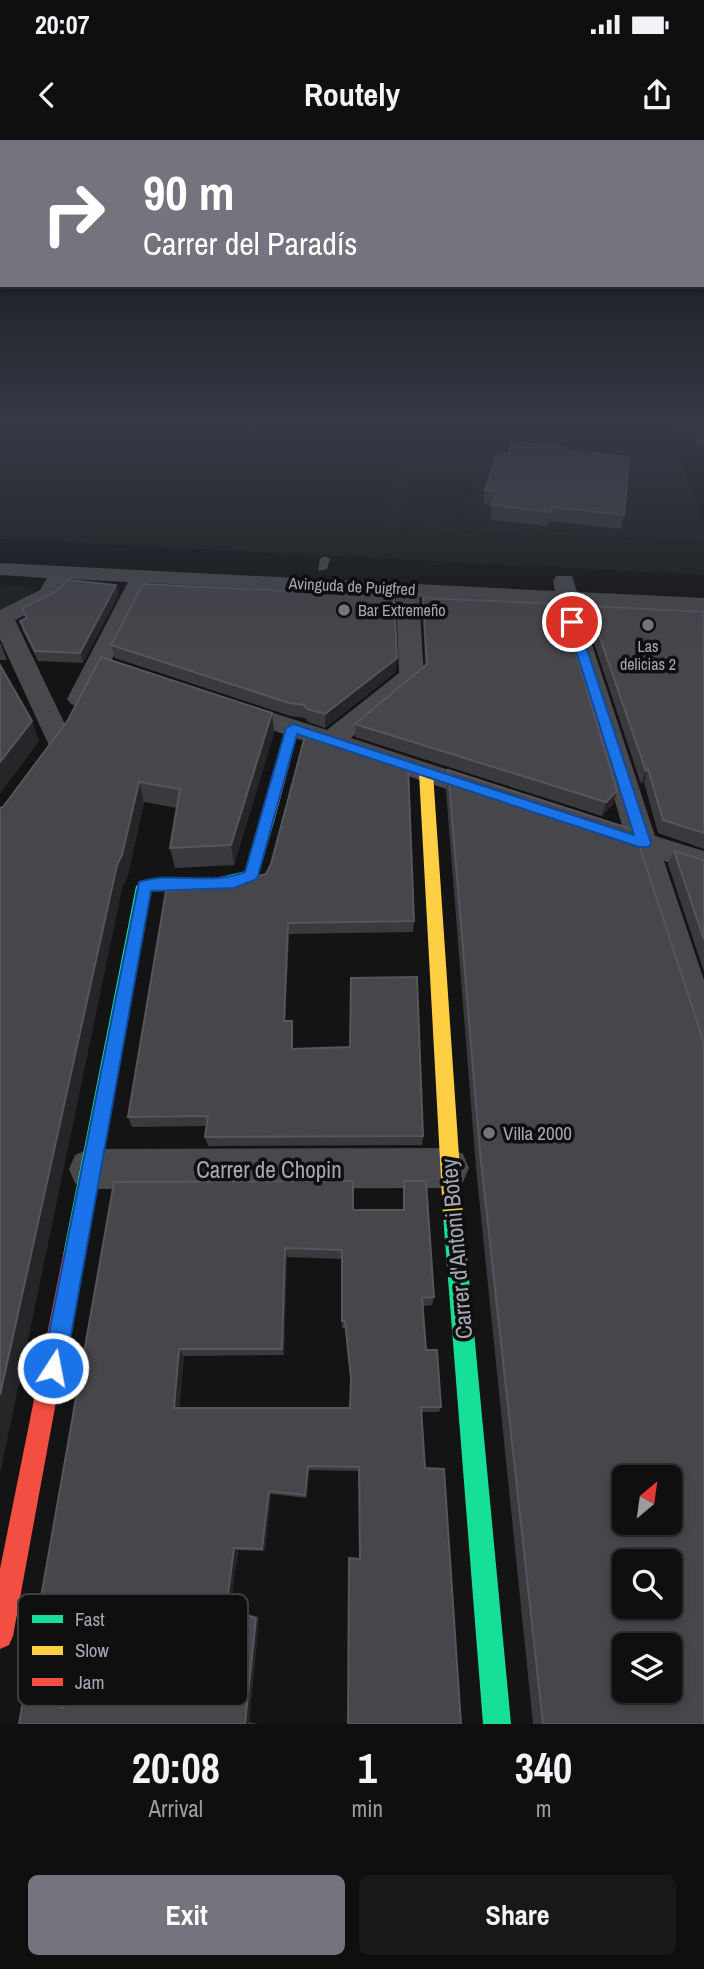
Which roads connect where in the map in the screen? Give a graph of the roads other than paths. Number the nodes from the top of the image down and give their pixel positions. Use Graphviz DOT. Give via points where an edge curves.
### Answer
graph roads {
  1 [pos="0,554"];
  2 [pos="0,569"];
  3 [pos="61,572"];
  4 [pos="142,576"];
  5 [pos="704,587"];
  6 [pos="407,588"];
  7 [pos="565,589"];
  8 [pos="704,605"];
  9 [pos="1,619"];
  10 [pos="202,698"];
  11 [pos="293,728"];
  12 [pos="330,741"];
  13 [pos="426,773"];
  14 [pos="516,802"];
  15 [pos="567,819"];
  16 [pos="644,843"];
  17 [pos="704,862"];
  18 [pos="704,1034"];
  19 [pos="449,1168"];
  20 [pos="89,1169"];
  21 [pos="0,1636"];
  22 [pos="497,1724"];
  1 -- 7 [label="street, Avinguda de Puigfred" via="323,564"];
  2 -- 3 [label="street, Avinguda de Puigfred"];
  3 -- 4 [label="street, Avinguda de Puigfred"];
  3 -- 9 [label="street" via="48,594"];
  4 -- 6 [label="street, Avinguda de Puigfred"];
  4 -- 9 [label="street" via="111,669 52,749"];
  5 -- 7 [label="street, Avinguda de Puigfred"];
  6 -- 7 [label="street, Avinguda de Puigfred"];
  6 -- 12 [label="street" via="412,675"];
  7 -- 8 [label="street, Avinguda de Puigfred"];
  7 -- 16 [label="street"];
  10 -- 11 [label="street"];
  11 -- 12 [label="street"];
  11 -- 20 [label="street" via="252,875 234,883 144,886"];
  12 -- 13 [label="street"];
  13 -- 14 [label="street"];
  13 -- 19 [label="street, Carrer d'Antoni Botey"];
  15 -- 16 [label="street"];
  16 -- 17 [label="street"];
  16 -- 18 [label="street"];
  19 -- 20 [label="street, Carrer de Chopin"];
  19 -- 22 [label="street, Carrer d'Antoni Botey"];
  20 -- 21 [label="street"];
}
